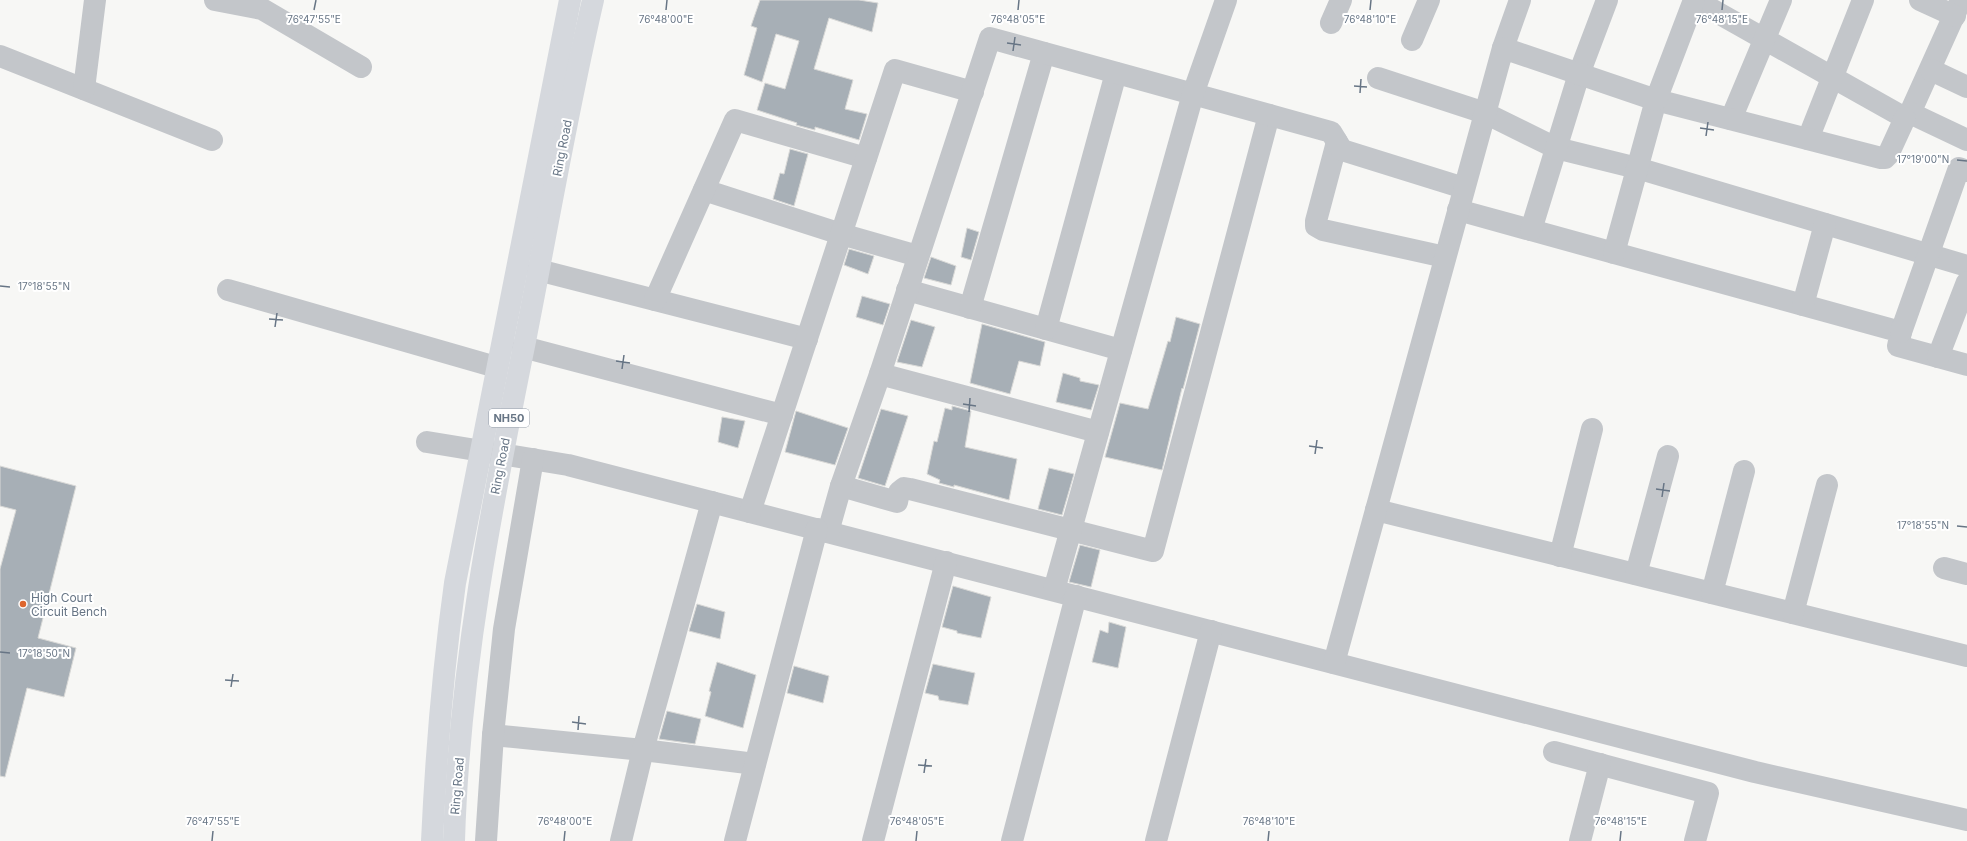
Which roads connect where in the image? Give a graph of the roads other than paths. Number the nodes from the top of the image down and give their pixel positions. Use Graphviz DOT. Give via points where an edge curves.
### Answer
graph roads {
  1 [pos="95,0"];
  2 [pos="214,0"];
  3 [pos="570,0"];
  4 [pos="593,0"];
  5 [pos="1226,0"];
  6 [pos="1341,0"];
  7 [pos="1429,0"];
  8 [pos="1520,0"];
  9 [pos="1607,0"];
  10 [pos="1694,0"];
  11 [pos="1781,0"];
  12 [pos="1863,0"];
  13 [pos="1920,0"];
  14 [pos="1960,8"];
  15 [pos="1331,23"];
  16 [pos="1765,39"];
  17 [pos="1412,40"];
  18 [pos="1503,48"];
  19 [pos="1044,53"];
  20 [pos="0,56"];
  21 [pos="361,67"];
  22 [pos="1930,70"];
  23 [pos="1116,73"];
  24 [pos="1579,74"];
  25 [pos="1833,76"];
  26 [pos="1378,78"];
  27 [pos="1967,87"];
  28 [pos="84,89"];
  29 [pos="972,92"];
  30 [pos="1193,94"];
  31 [pos="1656,100"];
  32 [pos="1485,114"];
  33 [pos="1269,115"];
  34 [pos="1908,116"];
  35 [pos="1731,119"];
  36 [pos="1808,139"];
  37 [pos="212,140"];
  38 [pos="1967,140"];
  39 [pos="1337,142"];
  40 [pos="1556,148"];
  41 [pos="866,158"];
  42 [pos="1637,168"];
  43 [pos="1967,171"];
  44 [pos="1464,188"];
  45 [pos="704,190"];
  46 [pos="1458,210"];
  47 [pos="1825,224"];
  48 [pos="1531,230"];
  49 [pos="841,234"];
  50 [pos="1614,253"];
  51 [pos="1928,254"];
  52 [pos="918,256"];
  53 [pos="1445,257"];
  54 [pos="1967,266"];
  55 [pos="538,270"];
  56 [pos="1967,282"];
  57 [pos="228,290"];
  58 [pos="907,290"];
  59 [pos="655,300"];
  60 [pos="1803,305"];
  61 [pos="970,308"];
  62 [pos="1046,329"];
  63 [pos="1901,332"];
  64 [pos="807,339"];
  65 [pos="523,347"];
  66 [pos="1121,350"];
  67 [pos="1938,358"];
  68 [pos="1967,365"];
  69 [pos="496,367"];
  70 [pos="880,374"];
  71 [pos="782,415"];
  72 [pos="1592,429"];
  73 [pos="1098,432"];
  74 [pos="427,442"];
  75 [pos="480,451"];
  76 [pos="502,454"];
  77 [pos="1668,456"];
  78 [pos="533,459"];
  79 [pos="1744,471"];
  80 [pos="1827,485"];
  81 [pos="841,486"];
  82 [pos="712,502"];
  83 [pos="1376,510"];
  84 [pos="750,512"];
  85 [pos="822,530"];
  86 [pos="1070,530"];
  87 [pos="1560,556"];
  88 [pos="946,562"];
  89 [pos="1944,568"];
  90 [pos="1636,574"];
  91 [pos="1967,574"];
  92 [pos="1054,590"];
  93 [pos="1712,593"];
  94 [pos="1076,596"];
  95 [pos="1793,613"];
  96 [pos="1216,633"];
  97 [pos="1967,656"];
  98 [pos="1334,663"];
  99 [pos="493,735"];
  100 [pos="643,750"];
  101 [pos="1554,752"];
  102 [pos="755,764"];
  103 [pos="1600,764"];
  104 [pos="1967,820"];
  105 [pos="432,841"];
  106 [pos="454,841"];
  107 [pos="486,841"];
  108 [pos="621,841"];
  109 [pos="735,841"];
  110 [pos="873,841"];
  111 [pos="1012,841"];
  112 [pos="1156,841"];
  113 [pos="1169,841"];
  114 [pos="1580,841"];
  115 [pos="1695,841"];
  1 -- 28 [label="street"];
  2 -- 21 [label="street" via="262,9"];
  3 -- 69 [label="highway, Ring Road / NH50"];
  4 -- 55 [label="highway, Ring Road / NH50"];
  5 -- 30 [label="street"];
  6 -- 15 [label="street"];
  7 -- 17 [label="street"];
  8 -- 18 [label="street"];
  9 -- 24 [label="street"];
  10 -- 16 [label="street"];
  10 -- 31 [label="street"];
  11 -- 16 [label="street"];
  12 -- 25 [label="street"];
  13 -- 14 [label="street"];
  14 -- 22 [label="street"];
  16 -- 25 [label="street"];
  16 -- 35 [label="street"];
  18 -- 24 [label="street"];
  18 -- 32 [label="street"];
  19 -- 23 [label="street"];
  19 -- 29 [label="street" via="990,38"];
  19 -- 61 [label="street"];
  20 -- 28 [label="street"];
  22 -- 27 [label="street"];
  22 -- 34 [label="street"];
  23 -- 30 [label="street"];
  23 -- 62 [label="street"];
  24 -- 31 [label="street"];
  24 -- 40 [label="street"];
  25 -- 34 [label="street"];
  25 -- 36 [label="street"];
  26 -- 32 [label="street"];
  28 -- 37 [label="street"];
  29 -- 41 [label="street" via="895,70"];
  29 -- 52 [label="street"];
  30 -- 33 [label="street"];
  30 -- 66 [label="street"];
  31 -- 35 [label="street"];
  31 -- 42 [label="street"];
  32 -- 40 [label="street"];
  32 -- 44 [label="street"];
  33 -- 39 [label="street" via="1331,132"];
  33 -- 86 [label="street" via="1152,551"];
  34 -- 36 [label="street" via="1885,158"];
  34 -- 38 [label="street"];
  35 -- 36 [label="street"];
  39 -- 44 [label="street" via="1342,150"];
  39 -- 53 [label="street" via="1316,226 1323,230"];
  40 -- 42 [label="street"];
  40 -- 48 [label="street"];
  41 -- 45 [label="street" via="735,120"];
  41 -- 49 [label="street"];
  42 -- 47 [label="street"];
  42 -- 50 [label="street"];
  43 -- 51 [label="street" via="1959,168"];
  44 -- 46 [label="street"];
  45 -- 49 [label="street"];
  45 -- 59 [label="street"];
  46 -- 48 [label="street"];
  46 -- 53 [label="street"];
  47 -- 51 [label="street"];
  47 -- 60 [label="street"];
  48 -- 50 [label="street"];
  49 -- 52 [label="street"];
  49 -- 64 [label="street"];
  50 -- 60 [label="street"];
  51 -- 54 [label="street"];
  51 -- 63 [label="street"];
  52 -- 58 [label="street"];
  53 -- 83 [label="street"];
  55 -- 59 [label="street"];
  55 -- 65 [label="highway, Ring Road / NH50"];
  56 -- 67 [label="street"];
  57 -- 69 [label="street"];
  58 -- 61 [label="street"];
  58 -- 70 [label="street"];
  59 -- 64 [label="street"];
  60 -- 63 [label="street"];
  61 -- 62 [label="street"];
  62 -- 66 [label="street"];
  63 -- 67 [label="street" via="1898,346"];
  64 -- 71 [label="street"];
  65 -- 71 [label="street"];
  65 -- 76 [label="highway, Ring Road / NH50"];
  66 -- 73 [label="street"];
  67 -- 68 [label="street"];
  69 -- 75 [label="highway, Ring Road / NH50"];
  70 -- 73 [label="street"];
  70 -- 81 [label="street"];
  71 -- 84 [label="street"];
  72 -- 87 [label="street"];
  73 -- 86 [label="street"];
  74 -- 75 [label="street"];
  75 -- 76 [label="street"];
  75 -- 105 [label="highway, Ring Road / NH50" via="455,583 446,651 435,768"];
  76 -- 78 [label="street"];
  76 -- 106 [label="highway, Ring Road / NH50" via="470,641"];
  77 -- 90 [label="street"];
  78 -- 82 [label="street" via="568,465"];
  78 -- 99 [label="street" via="504,629"];
  79 -- 93 [label="street"];
  80 -- 95 [label="street"];
  81 -- 85 [label="street"];
  81 -- 86 [label="street" via="896,502 899,492 904,488 910,489"];
  82 -- 84 [label="street"];
  82 -- 100 [label="street"];
  83 -- 87 [label="street"];
  83 -- 98 [label="street"];
  84 -- 85 [label="street"];
  85 -- 88 [label="street"];
  85 -- 102 [label="street"];
  86 -- 92 [label="street"];
  87 -- 90 [label="street"];
  88 -- 92 [label="street"];
  88 -- 110 [label="street"];
  89 -- 91 [label="street"];
  90 -- 93 [label="street"];
  92 -- 94 [label="street"];
  93 -- 95 [label="street"];
  94 -- 96 [label="street"];
  94 -- 111 [label="street"];
  95 -- 97 [label="street"];
  96 -- 98 [label="street"];
  96 -- 112 [label="street"];
  96 -- 113 [label="street"];
  98 -- 104 [label="street" via="1755,772"];
  99 -- 100 [label="street"];
  99 -- 107 [label="street"];
  100 -- 102 [label="street"];
  100 -- 108 [label="street"];
  101 -- 103 [label="street"];
  102 -- 109 [label="street"];
  103 -- 114 [label="street"];
  103 -- 115 [label="street" via="1708,793"];
}
